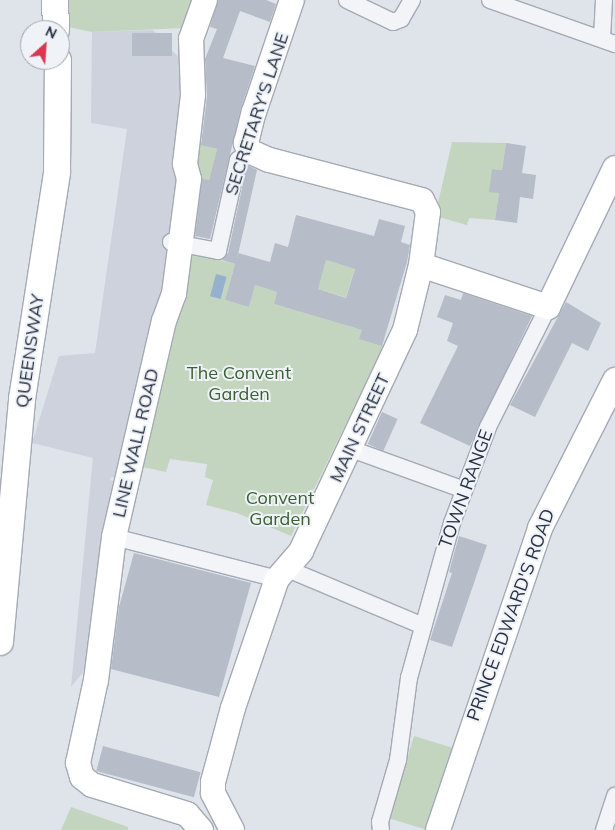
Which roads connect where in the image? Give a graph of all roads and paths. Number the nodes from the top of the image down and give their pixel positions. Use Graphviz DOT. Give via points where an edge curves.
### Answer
graph roads {
  1 [pos="55,0"];
  2 [pos="205,0"];
  3 [pos="292,0"];
  4 [pos="347,0"];
  5 [pos="412,0"];
  6 [pos="490,0"];
  7 [pos="604,0"];
  8 [pos="56,20"];
  9 [pos="609,41"];
  10 [pos="58,70"];
  11 [pos="249,151"];
  12 [pos="615,168"];
  13 [pos="176,243"];
  14 [pos="421,265"];
  15 [pos="548,306"];
  16 [pos="615,380"];
  17 [pos="351,449"];
  18 [pos="464,490"];
  19 [pos="114,537"];
  20 [pos="281,573"];
  21 [pos="423,626"];
  22 [pos="0,642"];
  23 [pos="213,793"];
  24 [pos="615,796"];
  25 [pos="194,822"];
  26 [pos="211,830"];
  27 [pos="232,830"];
  28 [pos="381,830"];
  29 [pos="438,830"];
  30 [pos="604,830"];
  1 -- 8 [label="main road"];
  2 -- 13 [label="street, LINE WALL ROAD" via="191,40 193,95 185,164 189,179"];
  3 -- 11 [label="street, SECRETARY'S LANE" via="254,112 246,143"];
  4 -- 5 [label="street" via="393,22 401,19"];
  6 -- 9 [label="street"];
  7 -- 9 [label="street"];
  10 -- 22 [label="main road, QUEENSWAY" via="58,172 22,399"];
  11 -- 13 [label="street, SECRETARY'S LANE" via="238,160 218,251"];
  11 -- 14 [label="street, MAIN STREET" via="269,160 422,200 428,212"];
  12 -- 15 [label="street, TOWN RANGE"];
  13 -- 19 [label="street, LINE WALL ROAD" via="174,294 164,322"];
  14 -- 15 [label="street"];
  14 -- 17 [label="street, MAIN STREET" via="406,330"];
  15 -- 18 [label="street, TOWN RANGE" via="496,409"];
  16 -- 29 [label="street, PRINCE EDWARD'S ROAD" via="540,528"];
  17 -- 18 [label="street"];
  17 -- 20 [label="street, MAIN STREET" via="301,551"];
  18 -- 21 [label="street, TOWN RANGE"];
  19 -- 20 [label="street"];
  19 -- 25 [label="street, LINE WALL ROAD" via="96,680 79,749 79,768 84,779 97,788"];
  20 -- 21 [label="street"];
  20 -- 23 [label="street, MAIN STREET" via="216,762"];
  21 -- 28 [label="street, TOWN RANGE" via="409,678 398,760 380,822"];
  23 -- 25 [label="street, LINE WALL ROAD"];
  23 -- 26 [label="street, MAIN STREET"];
  23 -- 27 [label="street"];
  24 -- 30 [label="street"];
}
